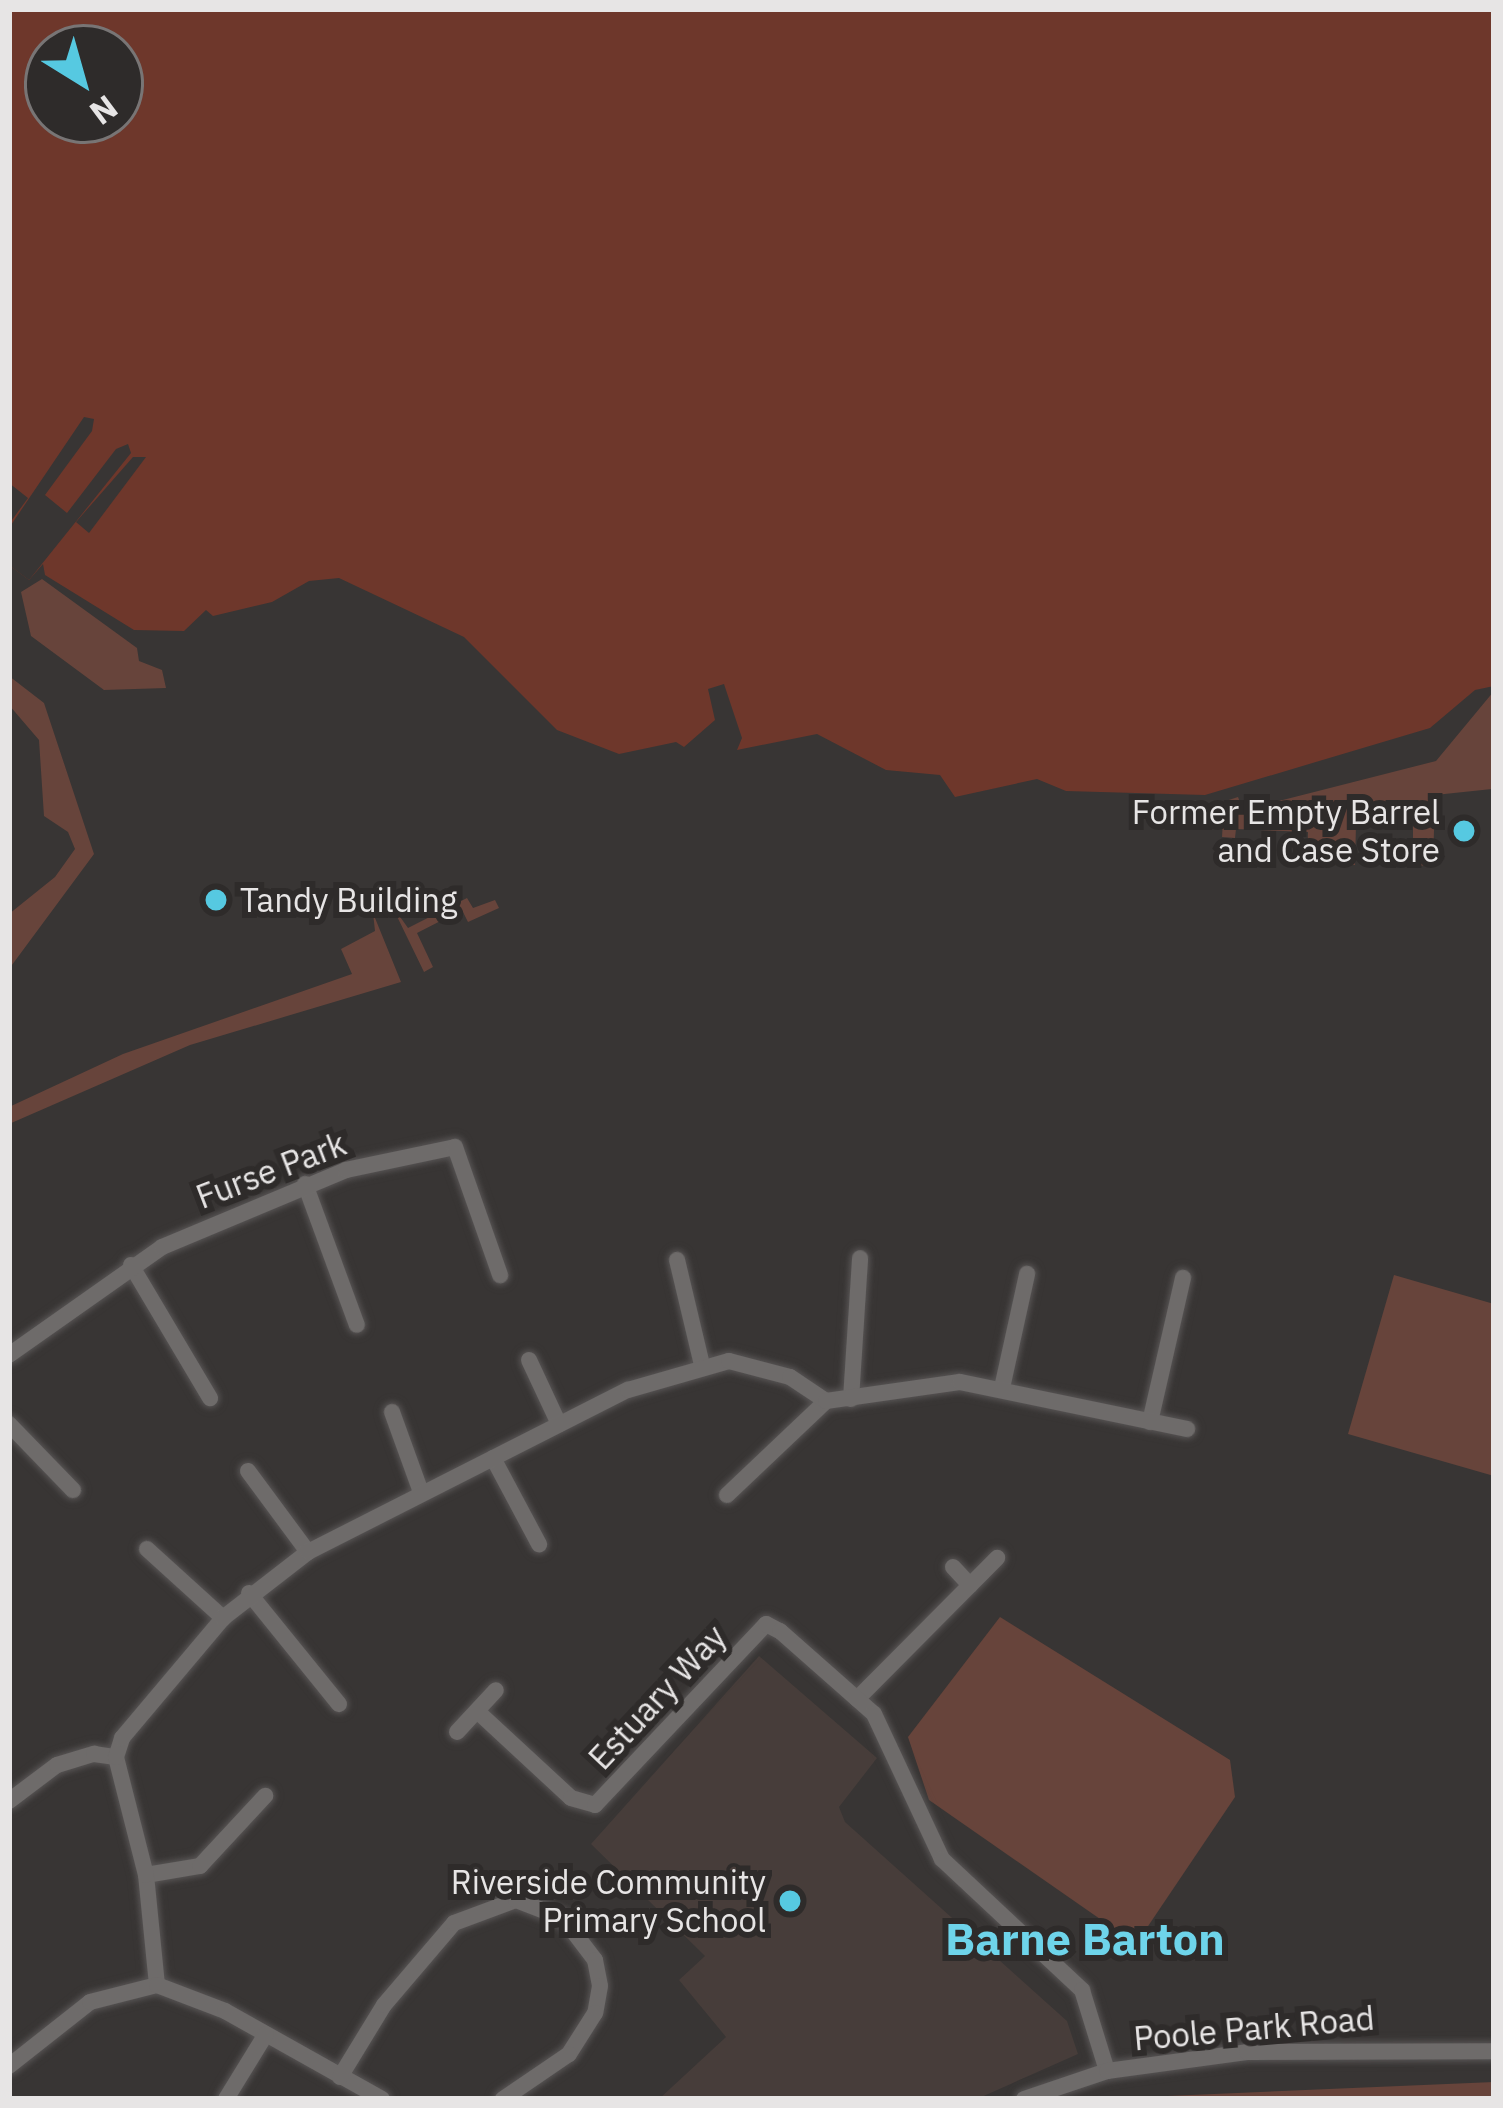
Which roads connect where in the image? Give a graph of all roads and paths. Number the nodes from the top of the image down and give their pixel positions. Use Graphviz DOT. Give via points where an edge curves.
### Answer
graph roads {
  1 [pos="305,1184"];
  2 [pos="860,1258"];
  3 [pos="677,1260"];
  4 [pos="131,1265"];
  5 [pos="1027,1274"];
  6 [pos="500,1275"];
  7 [pos="1183,1278"];
  8 [pos="356,1325"];
  9 [pos="9,1355"];
  10 [pos="529,1360"];
  11 [pos="702,1365"];
  12 [pos="1002,1388"];
  13 [pos="210,1398"];
  14 [pos="851,1399"];
  15 [pos="826,1401"];
  16 [pos="392,1412"];
  17 [pos="1150,1422"];
  18 [pos="9,1424"];
  19 [pos="559,1424"];
  20 [pos="1186,1429"];
  21 [pos="493,1457"];
  22 [pos="248,1471"];
  23 [pos="73,1490"];
  24 [pos="421,1492"];
  25 [pos="727,1495"];
  26 [pos="539,1544"];
  27 [pos="148,1549"];
  28 [pos="308,1552"];
  29 [pos="997,1558"];
  30 [pos="953,1567"];
  31 [pos="970,1585"];
  32 [pos="250,1593"];
  33 [pos="223,1618"];
  34 [pos="496,1690"];
  35 [pos="857,1699"];
  36 [pos="340,1704"];
  37 [pos="477,1711"];
  38 [pos="457,1732"];
  39 [pos="116,1757"];
  40 [pos="265,1796"];
  41 [pos="9,1801"];
  42 [pos="146,1875"];
  43 [pos="157,1985"];
  44 [pos="266,2034"];
  45 [pos="1494,2051"];
  46 [pos="9,2066"];
  47 [pos="1107,2071"];
  48 [pos="340,2077"];
  49 [pos="226,2099"];
  50 [pos="382,2099"];
  51 [pos="502,2099"];
  52 [pos="1024,2099"];
  1 -- 4 [label="street, Furse Park"];
  1 -- 6 [label="street, Furse Park" via="455,1147"];
  1 -- 8 [label="street"];
  2 -- 14 [label="street"];
  3 -- 11 [label="street"];
  4 -- 9 [label="street, Furse Park"];
  4 -- 13 [label="street"];
  5 -- 12 [label="street"];
  7 -- 17 [label="street"];
  10 -- 19 [label="street"];
  11 -- 15 [label="street" via="753,1363"];
  11 -- 19 [label="street"];
  12 -- 14 [label="street" via="929,1382"];
  12 -- 17 [label="street"];
  14 -- 15 [label="street"];
  15 -- 25 [label="street"];
  16 -- 24 [label="street"];
  17 -- 20 [label="street"];
  18 -- 23 [label="street"];
  19 -- 21 [label="street"];
  21 -- 24 [label="street"];
  21 -- 26 [label="street"];
  22 -- 28 [label="street"];
  24 -- 28 [label="street"];
  27 -- 33 [label="street"];
  28 -- 32 [label="street"];
  29 -- 31 [label="street"];
  30 -- 31 [label="street"];
  31 -- 35 [label="street"];
  32 -- 33 [label="street"];
  32 -- 36 [label="street"];
  33 -- 39 [label="street" via="138,1718"];
  34 -- 37 [label="street"];
  35 -- 37 [label="street, Estuary Way" via="766,1624 607,1795 585,1806"];
  35 -- 47 [label="street, Estuary Way" via="894,1745 941,1859 1082,1990"];
  37 -- 38 [label="street"];
  39 -- 41 [label="street" via="94,1754 57,1766"];
  39 -- 42 [label="street"];
  40 -- 42 [label="street" via="200,1866"];
  42 -- 43 [label="street"];
  43 -- 44 [label="street"];
  43 -- 46 [label="street" via="90,2002"];
  44 -- 48 [label="street"];
  44 -- 49 [label="street"];
  45 -- 47 [label="street, Poole Park Road" via="1247,2052"];
  47 -- 52 [label="street, Poole Park Road"];
  48 -- 50 [label="street"];
  48 -- 51 [label="street" via="384,2005 454,1923 515,1900 563,1918 595,1960 600,1985 595,2013 569,2054"];
}
